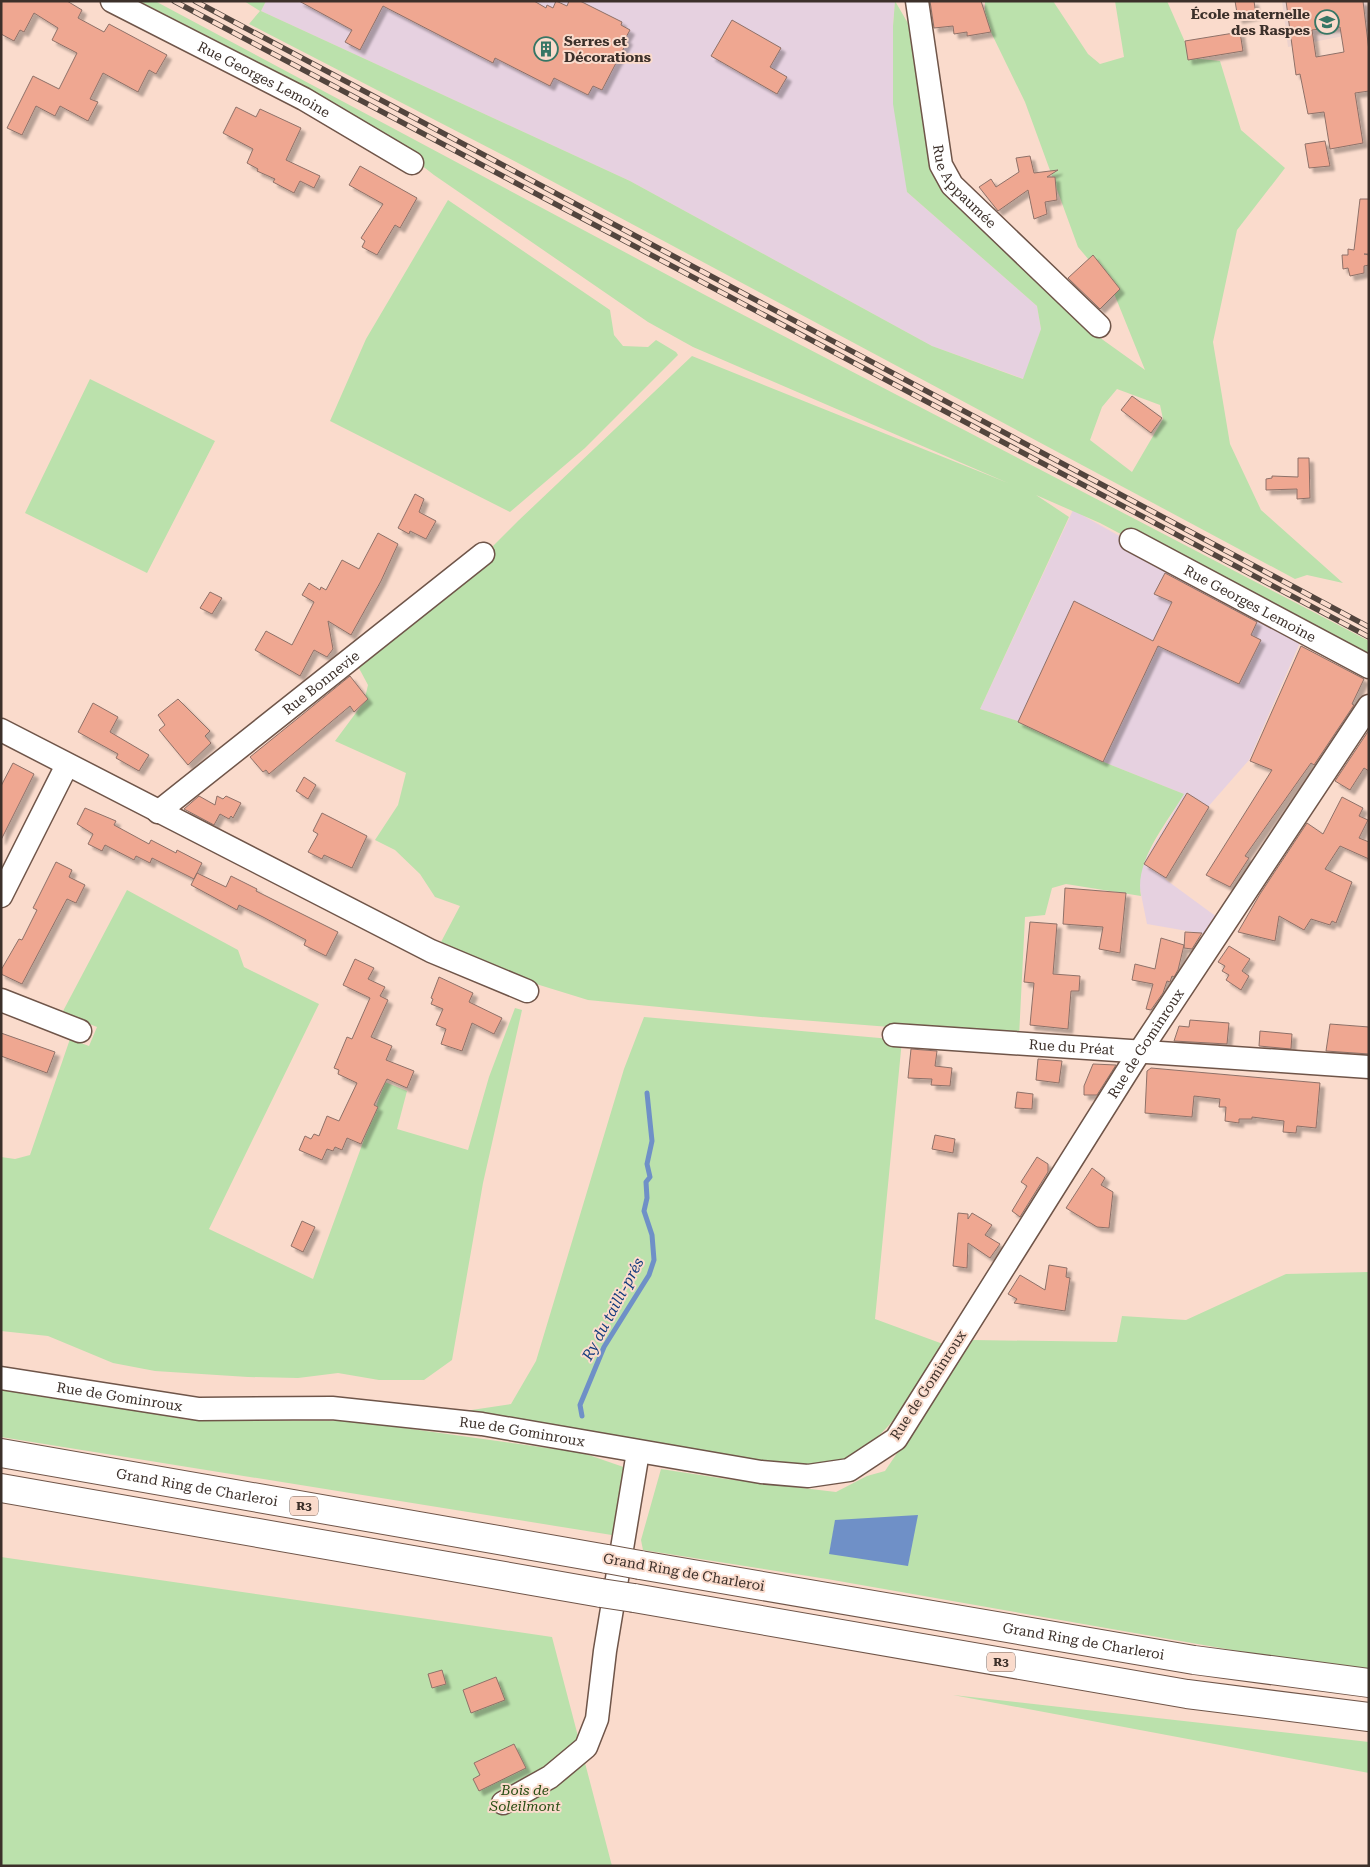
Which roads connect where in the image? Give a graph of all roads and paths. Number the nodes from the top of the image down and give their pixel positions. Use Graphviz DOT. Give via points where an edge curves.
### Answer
graph roads {
  1 [pos="112,1"];
  2 [pos="917,1"];
  3 [pos="412,164"];
  4 [pos="1098,326"];
  5 [pos="1131,540"];
  6 [pos="483,554"];
  7 [pos="1369,667"];
  8 [pos="1365,712"];
  9 [pos="1,730"];
  10 [pos="67,765"];
  11 [pos="158,812"];
  12 [pos="1,896"];
  13 [pos="527,991"];
  14 [pos="1,1000"];
  15 [pos="80,1031"];
  16 [pos="894,1035"];
  17 [pos="1140,1050"];
  18 [pos="1369,1067"];
  19 [pos="1,1378"];
  20 [pos="638,1452"];
  21 [pos="1,1453"];
  22 [pos="1,1488"];
  23 [pos="1369,1683"];
  24 [pos="1369,1717"];
  25 [pos="503,1803"];
  1 -- 3 [label="street, Rue Georges Lemoine" via="304,99"];
  2 -- 4 [label="street, Rue Appaumée" via="941,165 952,185"];
  5 -- 7 [label="street, Rue Georges Lemoine"];
  6 -- 11 [label="street, Rue Bonnevie"];
  8 -- 17 [label="street, Rue de Gominroux"];
  9 -- 10 [label="street"];
  10 -- 11 [label="street"];
  10 -- 12 [label="street"];
  11 -- 13 [label="street" via="431,951"];
  14 -- 15 [label="street"];
  16 -- 17 [label="street, Rue du Préat"];
  17 -- 18 [label="street, Rue du Préat"];
  17 -- 20 [label="street, Rue de Gominroux" via="896,1439 849,1470 808,1476 761,1472"];
  19 -- 20 [label="street, Rue de Gominroux" via="198,1408 332,1408 472,1423"];
  20 -- 25 [label="street" via="597,1719 586,1747 550,1777"];
  21 -- 23 [label="highway, Grand Ring de Charleroi / R3, bridge" via="1194,1660"];
  22 -- 24 [label="highway, R3, bridge" via="1186,1694"];
}
